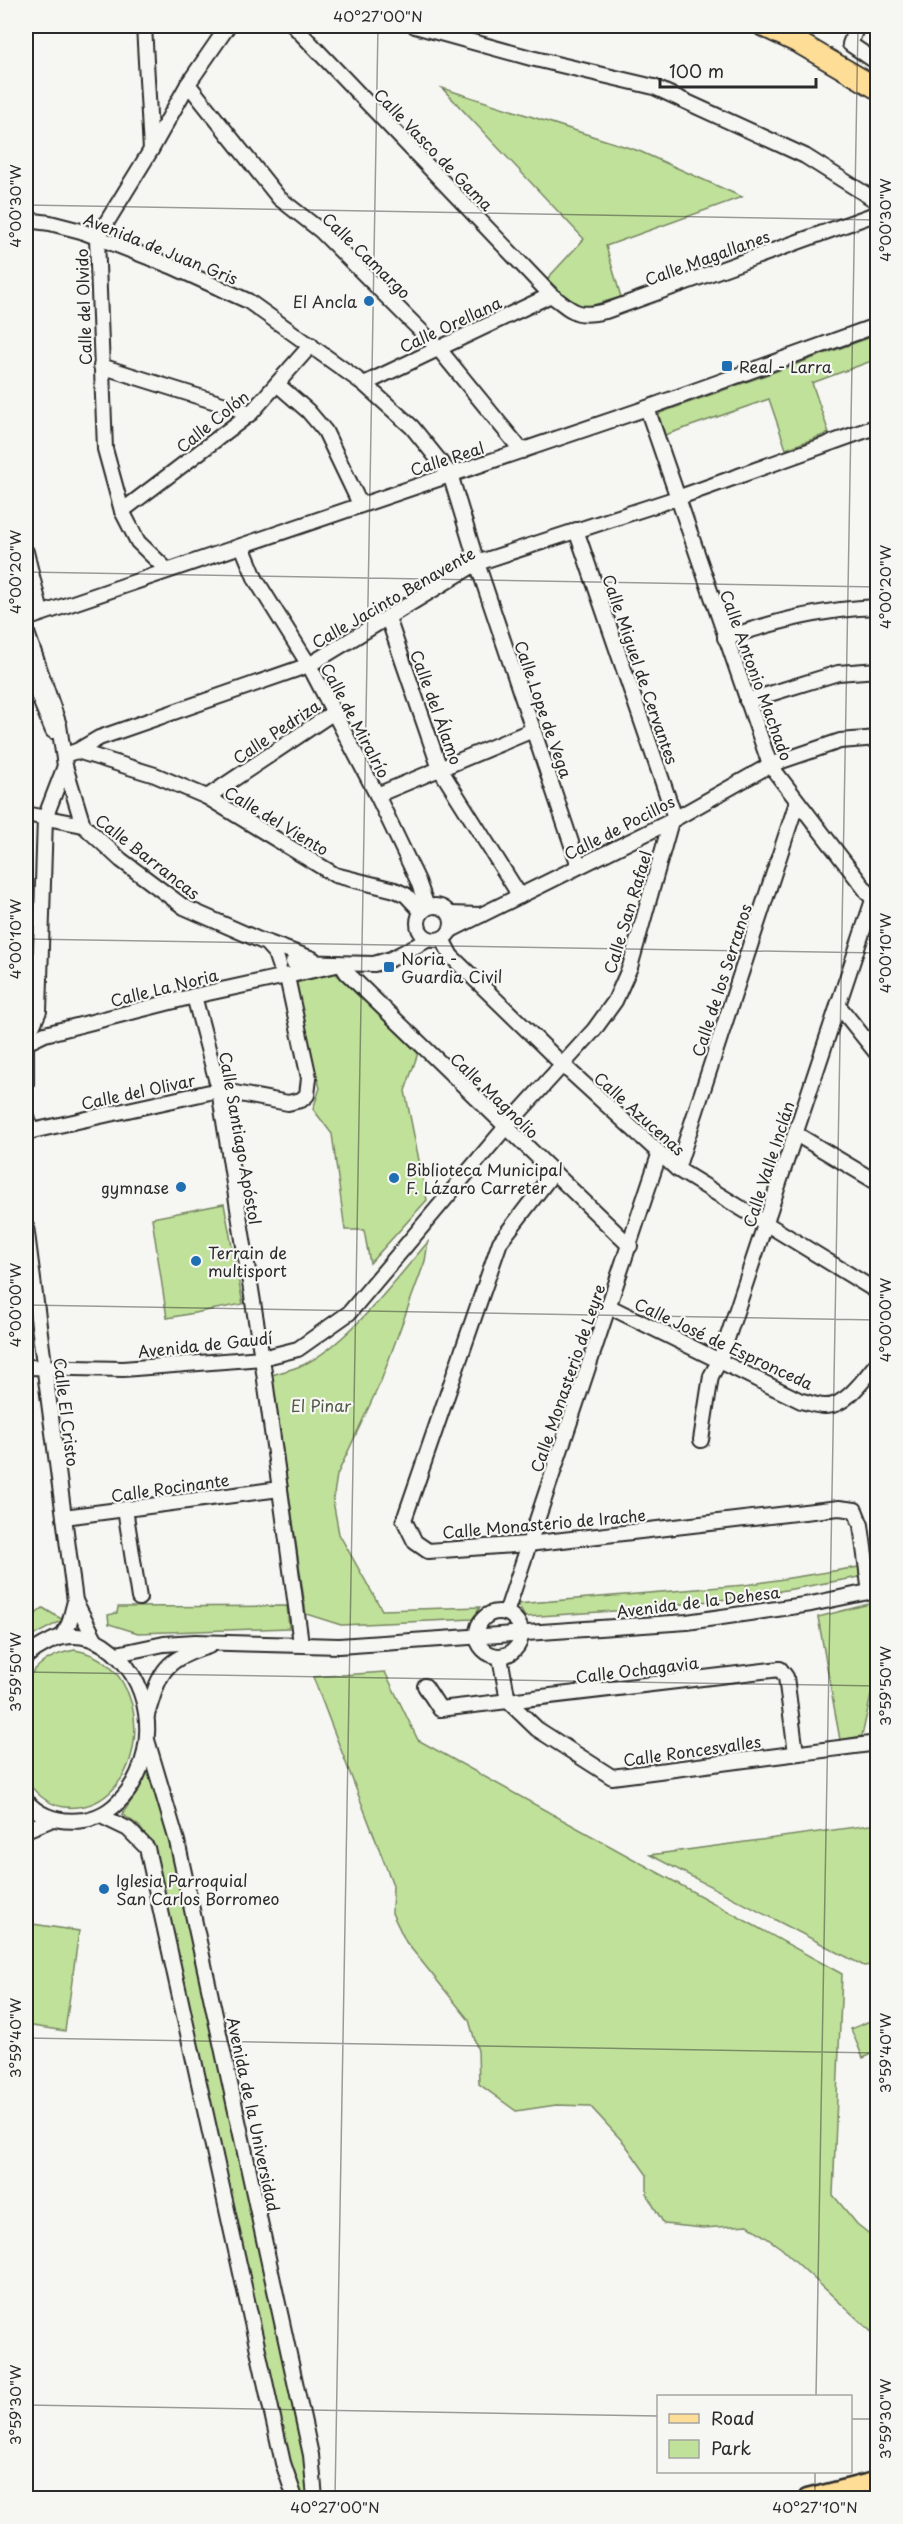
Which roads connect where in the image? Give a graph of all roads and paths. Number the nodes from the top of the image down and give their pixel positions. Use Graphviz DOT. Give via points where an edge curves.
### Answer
graph roads {
  1 [pos="144,26"];
  2 [pos="228,26"];
  3 [pos="294,26"];
  4 [pos="416,26"];
  5 [pos="762,26"];
  6 [pos="857,26"];
  7 [pos="878,63"];
  8 [pos="188,84"];
  9 [pos="878,89"];
  10 [pos="151,150"];
  11 [pos="878,202"];
  12 [pos="878,213"];
  13 [pos="26,220"];
  14 [pos="97,238"];
  15 [pos="551,295"];
  16 [pos="878,325"];
  17 [pos="311,345"];
  18 [pos="438,348"];
  19 [pos="101,366"];
  20 [pos="277,384"];
  21 [pos="364,384"];
  22 [pos="647,408"];
  23 [pos="251,413"];
  24 [pos="878,426"];
  25 [pos="522,451"];
  26 [pos="450,474"];
  27 [pos="677,498"];
  28 [pos="360,504"];
  29 [pos="122,511"];
  30 [pos="576,530"];
  31 [pos="242,546"];
  32 [pos="26,552"];
  33 [pos="477,563"];
  34 [pos="167,570"];
  35 [pos="878,607"];
  36 [pos="41,613"];
  37 [pos="388,618"];
  38 [pos="26,619"];
  39 [pos="26,630"];
  40 [pos="724,638"];
  41 [pos="309,665"];
  42 [pos="26,666"];
  43 [pos="878,670"];
  44 [pos="747,701"];
  45 [pos="334,712"];
  46 [pos="533,730"];
  47 [pos="99,738"];
  48 [pos="878,738"];
  49 [pos="69,757"];
  50 [pos="111,760"];
  51 [pos="770,765"];
  52 [pos="440,769"];
  53 [pos="376,795"];
  54 [pos="207,797"];
  55 [pos="797,802"];
  56 [pos="27,815"];
  57 [pos="45,818"];
  58 [pos="673,819"];
  59 [pos="83,825"];
  60 [pos="579,866"];
  61 [pos="418,881"];
  62 [pos="406,895"];
  63 [pos="520,896"];
  64 [pos="875,903"];
  65 [pos="424,909"];
  66 [pos="450,914"];
  67 [pos="481,915"];
  68 [pos="441,936"];
  69 [pos="261,941"];
  70 [pos="280,946"];
  71 [pos="323,962"];
  72 [pos="341,964"];
  73 [pos="286,969"];
  74 [pos="194,996"];
  75 [pos="838,1005"];
  76 [pos="27,1035"];
  77 [pos="878,1055"];
  78 [pos="563,1065"];
  79 [pos="26,1084"];
  80 [pos="219,1090"];
  81 [pos="26,1115"];
  82 [pos="506,1128"];
  83 [pos="29,1133"];
  84 [pos="796,1134"];
  85 [pos="659,1155"];
  86 [pos="677,1169"];
  87 [pos="553,1173"];
  88 [pos="878,1183"];
  89 [pos="766,1224"];
  90 [pos="26,1227"];
  91 [pos="630,1246"];
  92 [pos="878,1292"];
  93 [pos="610,1307"];
  94 [pos="262,1358"];
  95 [pos="720,1359"];
  96 [pos="878,1362"];
  97 [pos="26,1367"];
  98 [pos="45,1367"];
  99 [pos="701,1440"];
  100 [pos="280,1489"];
  101 [pos="125,1509"];
  102 [pos="64,1516"];
  103 [pos="528,1544"];
  104 [pos="874,1591"];
  105 [pos="139,1598"];
  106 [pos="75,1601"];
  107 [pos="506,1613"];
  108 [pos="521,1635"];
  109 [pos="62,1636"];
  110 [pos="477,1637"];
  111 [pos="95,1639"];
  112 [pos="218,1642"];
  113 [pos="301,1643"];
  114 [pos="117,1654"];
  115 [pos="26,1657"];
  116 [pos="500,1657"];
  117 [pos="425,1686"];
  118 [pos="508,1701"];
  119 [pos="146,1718"];
  120 [pos="147,1740"];
  121 [pos="878,1743"];
  122 [pos="796,1753"];
  123 [pos="26,1802"];
  124 [pos="101,1816"];
  125 [pos="53,1819"];
  126 [pos="26,1830"];
  127 [pos="878,2480"];
  128 [pos="878,2497"];
  129 [pos="295,2499"];
  130 [pos="315,2499"];
  131 [pos="807,2499"];
  132 [pos="870,2499"];
  1 -- 10 [label="street"];
  2 -- 8 [label="street, Calle del Olvido"];
  3 -- 15 [label="street, Calle Vasco de Gama"];
  4 -- 11 [label="street" via="654,87 805,156"];
  5 -- 9 [label="highway"];
  6 -- 7 [label="street" via="850,44"];
  8 -- 10 [label="street, Calle del Olvido"];
  8 -- 18 [label="street, Calle Camargo" via="279,198 321,231"];
  10 -- 14 [label="street, Calle del Olvido"];
  12 -- 15 [label="street, Calle Magallanes" via="606,311 586,316"];
  13 -- 14 [label="street, Avenida de Juan Gris"];
  14 -- 17 [label="street, Avenida de Juan Gris" via="248,301"];
  14 -- 19 [label="street, Calle del Olvido"];
  15 -- 18 [label="street, Calle Orellana"];
  16 -- 22 [label="street, Calle Real"];
  17 -- 20 [label="street, Calle Colón"];
  17 -- 21 [label="street, Avenida de Juan Gris"];
  18 -- 21 [label="street, Calle Orellana"];
  18 -- 25 [label="street, Calle Camargo"];
  19 -- 23 [label="street"];
  19 -- 29 [label="street, Calle del Olvido" via="105,449"];
  20 -- 23 [label="street, Calle Colón"];
  20 -- 28 [label="street" via="309,411 325,431"];
  21 -- 26 [label="street, Avenida de Juan Gris" via="412,427"];
  22 -- 25 [label="street, Calle Real"];
  22 -- 27 [label="street, Calle Antonio Machado"];
  23 -- 29 [label="street, Calle Colón"];
  24 -- 27 [label="street, Calle Jacinto Benavente"];
  25 -- 26 [label="street, Calle Real"];
  26 -- 28 [label="street, Calle Real"];
  26 -- 33 [label="street, Avenida de Juan Gris"];
  27 -- 30 [label="street, Calle Jacinto Benavente"];
  27 -- 40 [label="street, Calle Antonio Machado"];
  28 -- 31 [label="street, Calle Real"];
  29 -- 34 [label="street, Calle del Olvido" via="138,542"];
  30 -- 33 [label="street, Calle Jacinto Benavente"];
  30 -- 58 [label="street, Calle Miguel de Cervantes"];
  31 -- 34 [label="street, Calle Real"];
  31 -- 41 [label="street, Calle de Miralrío" via="256,580"];
  32 -- 36 [label="street"];
  33 -- 37 [label="street, Calle Jacinto Benavente"];
  33 -- 46 [label="street, Calle Lope de Vega"];
  34 -- 36 [label="street, Calle Real"];
  35 -- 40 [label="street" via="838,608"];
  36 -- 38 [label="street, Calle Real"];
  37 -- 41 [label="street, Calle Jacinto Benavente"];
  37 -- 52 [label="street, Calle del Álamo"];
  39 -- 49 [label="street"];
  40 -- 44 [label="street, Calle Antonio Machado"];
  41 -- 45 [label="street, Calle de Miralrío"];
  41 -- 47 [label="street, Calle Jacinto Benavente"];
  42 -- 49 [label="street"];
  43 -- 44 [label="street" via="838,673"];
  44 -- 51 [label="street, Calle Antonio Machado"];
  45 -- 53 [label="street, Calle de Miralrío"];
  45 -- 54 [label="street, Calle Pedriza"];
  46 -- 52 [label="street"];
  46 -- 60 [label="street, Calle Lope de Vega"];
  47 -- 49 [label="street, Calle Jacinto Benavente"];
  47 -- 50 [label="street"];
  48 -- 51 [label="street, Calle de Pocillos" via="840,741"];
  49 -- 50 [label="street, Calle del Viento"];
  49 -- 57 [label="street"];
  49 -- 59 [label="street, Calle Barrancas"];
  50 -- 54 [label="street, Calle del Viento"];
  51 -- 55 [label="street, Calle Antonio Machado"];
  51 -- 58 [label="street, Calle de Pocillos"];
  52 -- 53 [label="street"];
  52 -- 63 [label="street, Calle del Álamo"];
  53 -- 61 [label="street, Calle de Miralrío"];
  54 -- 62 [label="street, Calle del Viento" via="335,875"];
  55 -- 64 [label="street, Calle Antonio Machado"];
  55 -- 86 [label="street, Calle de los Serranos"];
  56 -- 57 [label="street"];
  57 -- 59 [label="street"];
  57 -- 76 [label="street" via="39,1011"];
  58 -- 60 [label="street, Calle de Pocillos"];
  58 -- 78 [label="street, Calle San Rafael" via="623,984 599,1023"];
  59 -- 69 [label="street, Calle Barrancas" via="184,908"];
  60 -- 63 [label="street, Calle de Pocillos"];
  61 -- 62 [label="street"];
  61 -- 65 [label="street, Calle de Miralrío"];
  62 -- 65 [label="street"];
  63 -- 67 [label="street, Calle de Pocillos"];
  64 -- 75 [label="street, Calle Valle Inclán"];
  65 -- 66 [label="street" via="440,906"];
  65 -- 68 [label="street" via="418,922 420,932"];
  66 -- 67 [label="street, Calle de Pocillos"];
  66 -- 68 [label="street" via="453,922"];
  67 -- 68 [label="street, Calle de Pocillos"];
  68 -- 72 [label="street, Calle de Pocillos" via="386,961"];
  68 -- 78 [label="street, Calle Azucenas" via="451,956"];
  69 -- 70 [label="street, Calle Barrancas"];
  69 -- 73 [label="street, Calle Barrancas" via="273,949"];
  70 -- 71 [label="street, Calle Barrancas"];
  70 -- 73 [label="street"];
  71 -- 72 [label="street, Calle de Pocillos"];
  71 -- 73 [label="street, Calle de Pocillos"];
  72 -- 73 [label="street, Calle de Pocillos"];
  72 -- 82 [label="street, Calle Magnolio"];
  73 -- 74 [label="street, Calle La Noria" via="261,980"];
  73 -- 80 [label="street, Calle del Olivar" via="309,1078 307,1095 288,1103"];
  74 -- 76 [label="street, Calle La Noria" via="45,1034"];
  74 -- 80 [label="street, Calle Santiago Apóstol"];
  75 -- 77 [label="street"];
  75 -- 84 [label="street, Calle Valle Inclán"];
  76 -- 79 [label="street"];
  78 -- 82 [label="street, Calle San Rafael"];
  78 -- 85 [label="street, Calle Azucenas"];
  80 -- 83 [label="street, Calle del Olivar"];
  80 -- 94 [label="street, Calle Santiago Apóstol"];
  81 -- 83 [label="street, Calle del Olivar"];
  82 -- 87 [label="street, Calle Magnolio"];
  82 -- 94 [label="street, Avenida de Gaudí" via="349,1313 298,1349"];
  84 -- 88 [label="street"];
  84 -- 89 [label="street, Calle Valle Inclán"];
  85 -- 86 [label="street, Calle Azucenas"];
  85 -- 91 [label="street, Calle Monasterio de Leyre"];
  86 -- 89 [label="street, Calle Azucenas"];
  87 -- 91 [label="street, Calle Magnolio"];
  87 -- 103 [label="street, Calle Monasterio de Irache" via="500,1242 404,1520 415,1542 429,1551"];
  89 -- 92 [label="street, Calle Azucenas"];
  89 -- 95 [label="street, Calle Valle Inclán"];
  90 -- 98 [label="street, Calle El Cristo"];
  91 -- 93 [label="street, Calle Monasterio de Leyre"];
  93 -- 95 [label="street, Calle José de Espronceda"];
  93 -- 103 [label="street, Calle Monasterio de Leyre"];
  94 -- 98 [label="street, Avenida de Gaudí" via="123,1369"];
  94 -- 100 [label="street, Calle Santiago Apóstol"];
  95 -- 96 [label="street, Calle José de Espronceda" via="801,1401 825,1407 840,1402"];
  95 -- 99 [label="street, Calle Valle Inclán" via="711,1376"];
  97 -- 98 [label="street, Avenida de Gaudí"];
  98 -- 102 [label="street, Calle El Cristo"];
  100 -- 101 [label="street, Calle Rocinante"];
  100 -- 113 [label="street, Calle Santiago Apóstol"];
  101 -- 102 [label="street, Calle Rocinante"];
  101 -- 105 [label="street"];
  102 -- 106 [label="street, Calle El Cristo"];
  103 -- 104 [label="street, Calle Monasterio de Irache" via="838,1508 855,1510"];
  103 -- 107 [label="street, Calle Monasterio de Leyre"];
  104 -- 108 [label="street, Avenida de la Dehesa" via="687,1622"];
  106 -- 109 [label="street, Calle El Cristo"];
  106 -- 111 [label="street, Calle El Cristo"];
  107 -- 108 [label="street" via="517,1620"];
  107 -- 110 [label="street" via="492,1613 479,1624"];
  108 -- 110 [label="street, Avenida de la Dehesa"];
  108 -- 116 [label="street" via="513,1652"];
  109 -- 111 [label="street"];
  109 -- 115 [label="street"];
  110 -- 113 [label="street, Avenida de la Dehesa" via="339,1646"];
  110 -- 116 [label="street" via="488,1654"];
  111 -- 114 [label="street"];
  112 -- 113 [label="street, Avenida de la Dehesa"];
  112 -- 114 [label="street, Avenida de la Dehesa" via="164,1644"];
  112 -- 119 [label="street, Avenida de la Dehesa" via="182,1655 168,1665 158,1680"];
  114 -- 119 [label="street" via="141,1692"];
  116 -- 118 [label="street"];
  117 -- 118 [label="street, Calle Ochagavia" via="440,1709"];
  118 -- 122 [label="street, Calle Roncesvalles" via="537,1729 612,1778"];
  118 -- 122 [label="street, Calle Ochagavia" via="780,1669 786,1677"];
  119 -- 120 [label="street"];
  120 -- 124 [label="street" via="134,1782 121,1800"];
  120 -- 130 [label="street, Avenida de la Universidad" via="177,1841 311,2455"];
  121 -- 122 [label="street, Calle Roncesvalles"];
  123 -- 125 [label="street"];
  124 -- 125 [label="street" via="80,1821"];
  124 -- 129 [label="street" via="128,1829 147,1848 282,2463"];
  125 -- 126 [label="street"];
  127 -- 131 [label="main road"];
  128 -- 132 [label="main road"];
}
